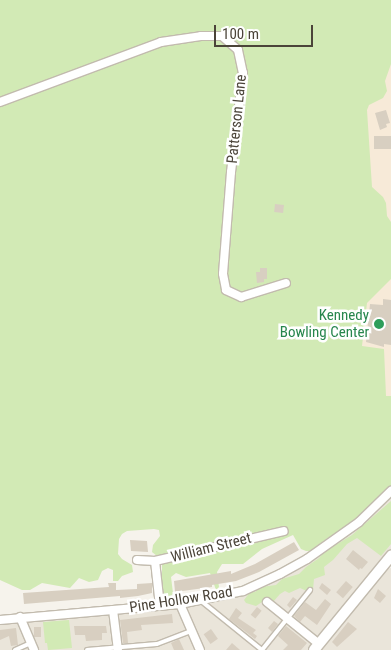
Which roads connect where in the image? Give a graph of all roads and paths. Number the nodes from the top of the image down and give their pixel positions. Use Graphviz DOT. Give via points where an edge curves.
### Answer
graph roads {
  1 [pos="0,102"];
  2 [pos="286,283"];
  3 [pos="391,491"];
  4 [pos="284,531"];
  5 [pos="391,556"];
  6 [pos="137,560"];
  7 [pos="155,561"];
  8 [pos="310,590"];
  9 [pos="200,600"];
  10 [pos="267,602"];
  11 [pos="180,604"];
  12 [pos="160,606"];
  13 [pos="112,610"];
  14 [pos="20,618"];
  15 [pos="287,618"];
  16 [pos="0,620"];
  17 [pos="191,631"];
  18 [pos="157,644"];
  19 [pos="32,647"];
  20 [pos="316,647"];
  21 [pos="117,648"];
  22 [pos="16,650"];
  23 [pos="87,650"];
  24 [pos="160,650"];
  25 [pos="200,650"];
  26 [pos="262,650"];
  1 -- 2 [label="street, Patterson Lane" via="161,42 222,36 238,50 243,73 223,274 226,290 241,297"];
  3 -- 9 [label="street, Pine Hollow Road" via="359,522 294,567 252,588"];
  4 -- 7 [label="street, William Street"];
  5 -- 20 [label="street"];
  6 -- 7 [label="street, William Street"];
  7 -- 12 [label="street"];
  8 -- 15 [label="lane"];
  9 -- 11 [label="street, Pine Hollow Road"];
  9 -- 26 [label="lane"];
  10 -- 15 [label="street"];
  11 -- 12 [label="street, Pine Hollow Road"];
  11 -- 17 [label="street"];
  12 -- 13 [label="street, Pine Hollow Road"];
  13 -- 14 [label="street, Pine Hollow Road"];
  13 -- 21 [label="street"];
  14 -- 16 [label="street, Pine Hollow Road"];
  14 -- 19 [label="street"];
  15 -- 20 [label="street"];
  15 -- 26 [label="lane"];
  17 -- 18 [label="lane"];
  17 -- 25 [label="street"];
  18 -- 21 [label="lane"];
  18 -- 24 [label="lane"];
  19 -- 22 [label="lane"];
  21 -- 23 [label="lane"];
}
